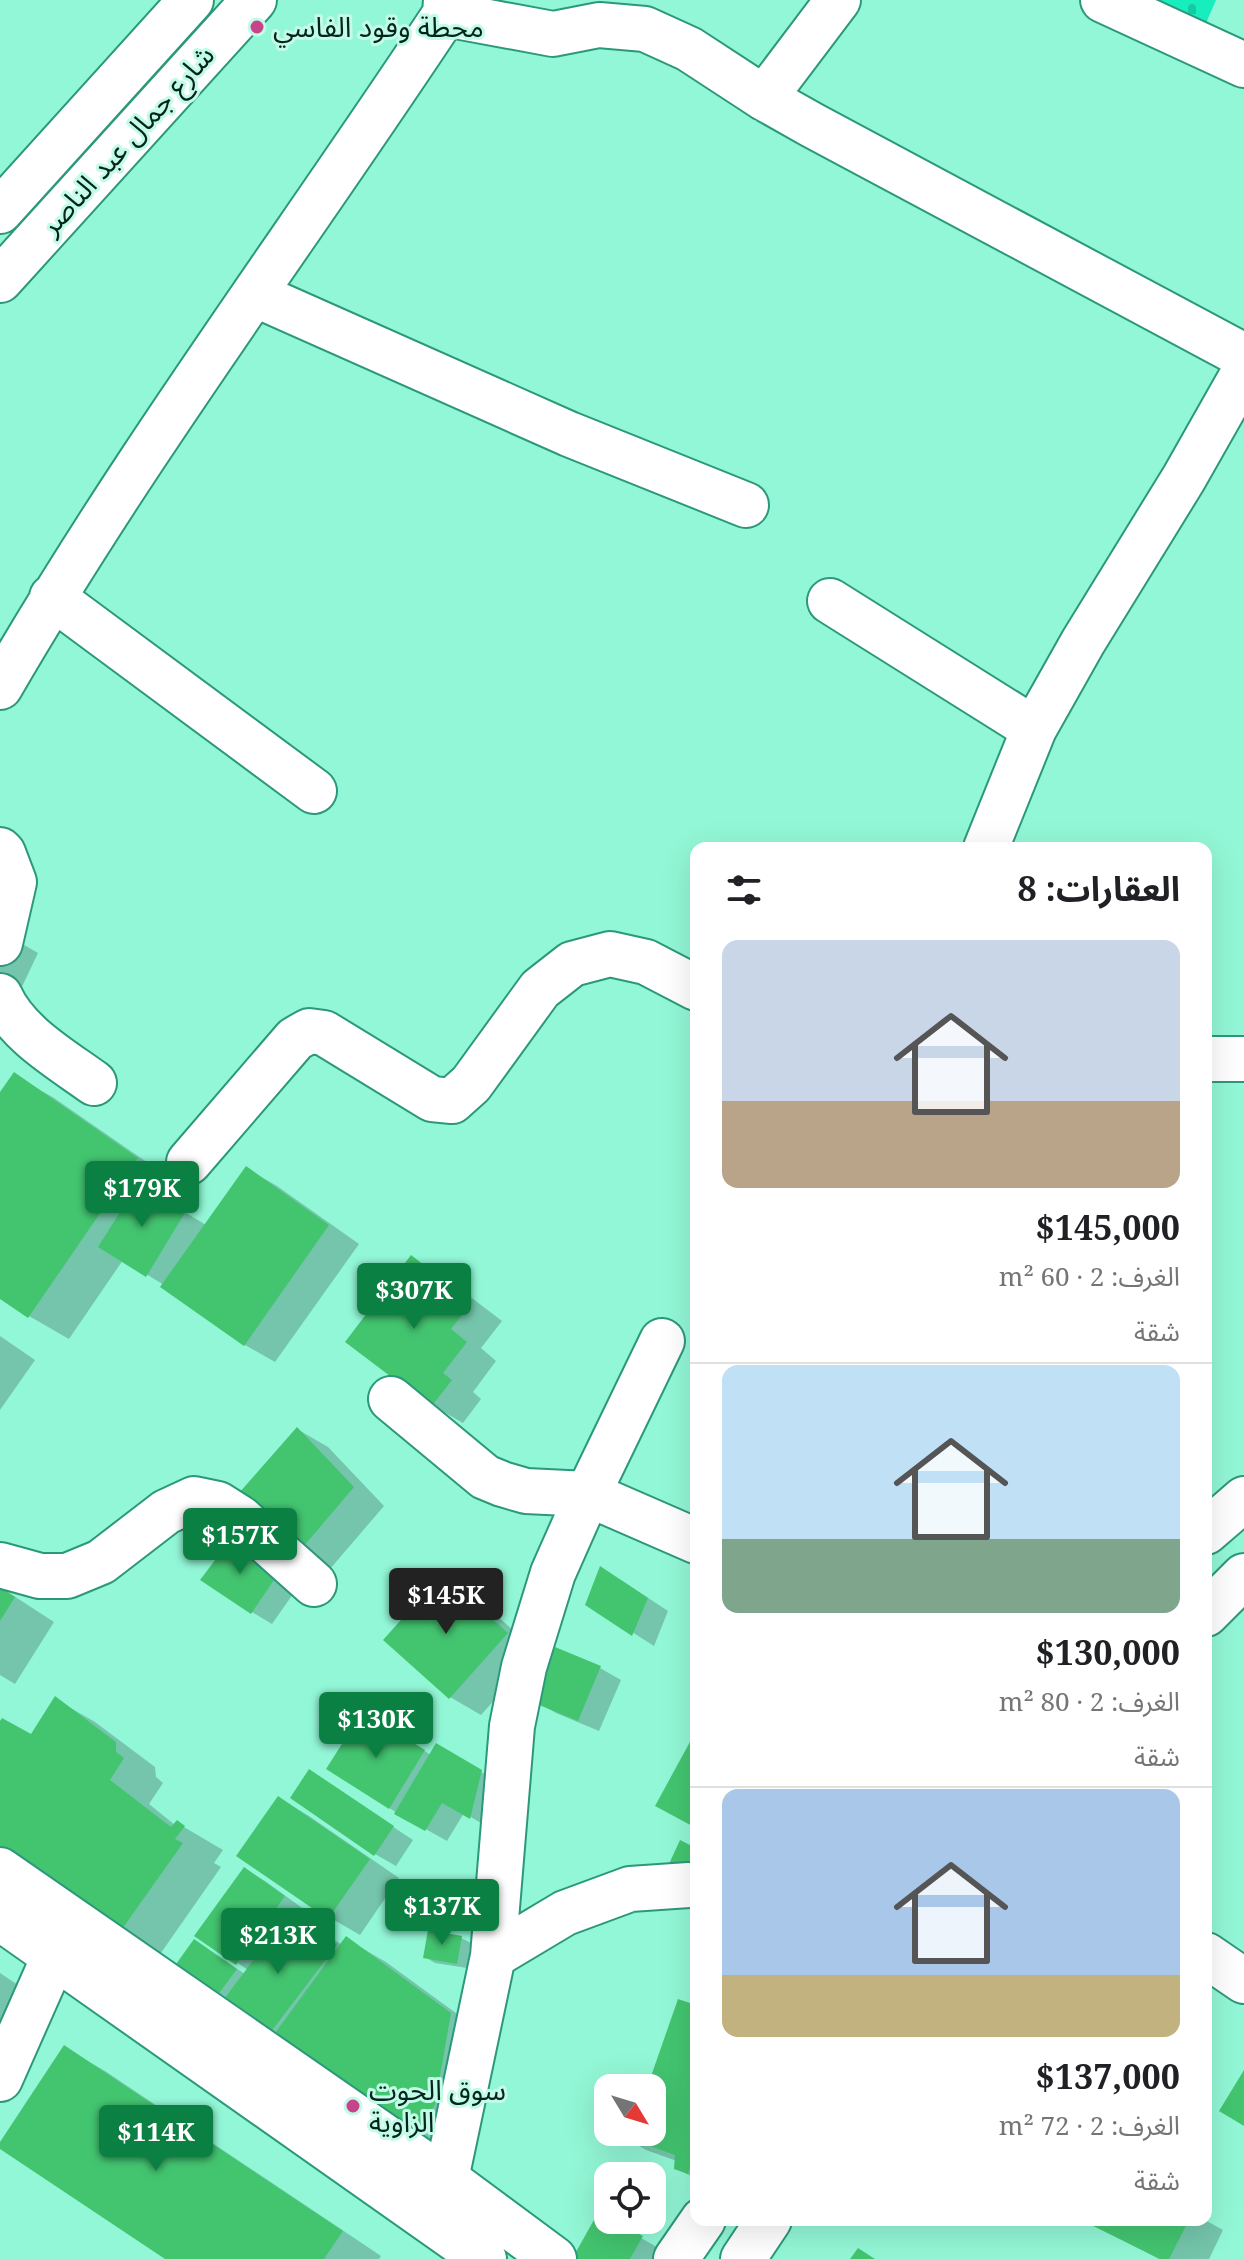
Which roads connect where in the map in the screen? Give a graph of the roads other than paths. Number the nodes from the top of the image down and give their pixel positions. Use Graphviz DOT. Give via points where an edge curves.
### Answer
graph roads {
  1 [pos="191,0"];
  2 [pos="254,0"];
  3 [pos="838,0"];
  4 [pos="1103,0"];
  5 [pos="445,7"];
  6 [pos="1244,65"];
  7 [pos="764,98"];
  8 [pos="0,211"];
  9 [pos="0,280"];
  10 [pos="254,294"];
  11 [pos="1244,356"];
  12 [pos="1244,372"];
  13 [pos="746,505"];
  14 [pos="52,597"];
  15 [pos="830,601"];
  16 [pos="0,687"];
  17 [pos="1034,729"];
  18 [pos="314,791"];
  19 [pos="988,842"];
  20 [pos="0,850"];
  21 [pos="0,943"];
  22 [pos="690,985"];
  23 [pos="0,996"];
  24 [pos="1212,1059"];
  25 [pos="1244,1059"];
  26 [pos="94,1083"];
  27 [pos="189,1162"];
  28 [pos="662,1341"];
  29 [pos="391,1399"];
  30 [pos="588,1494"];
  31 [pos="1244,1499"];
  32 [pos="1212,1527"];
  33 [pos="690,1538"];
  34 [pos="0,1565"];
  35 [pos="1244,1576"];
  36 [pos="314,1584"];
  37 [pos="1212,1608"];
  38 [pos="0,1870"];
  39 [pos="689,1885"];
  40 [pos="0,1918"];
  41 [pos="493,1956"];
  42 [pos="54,1957"];
  43 [pos="0,2079"];
  44 [pos="446,2179"];
  45 [pos="699,2226"];
  46 [pos="765,2226"];
  47 [pos="484,2259"];
  48 [pos="554,2259"];
  49 [pos="676,2259"];
  50 [pos="743,2259"];
  1 -- 8 [label="street, شارع جمال عبد الناصر"];
  2 -- 9 [label="street, شارع جمال عبد الناصر"];
  3 -- 7 [label="street"];
  4 -- 6 [label="street"];
  5 -- 7 [label="street" via="553,34 599,25 645,29 689,49"];
  5 -- 10 [label="street" via="370,127"];
  7 -- 11 [label="street"];
  10 -- 13 [label="street" via="569,434"];
  10 -- 14 [label="street"];
  12 -- 17 [label="street"];
  14 -- 16 [label="street"];
  14 -- 18 [label="street"];
  15 -- 17 [label="street"];
  17 -- 19 [label="street"];
  20 -- 21 [label="street" via="14,882"];
  22 -- 27 [label="street" via="646,962 610,954 572,964 540,989 471,1084 452,1101 432,1099 324,1033 309,1031 295,1039"];
  23 -- 26 [label="street" via="7,1011 39,1042"];
  24 -- 25 [label="street"];
  28 -- 30 [label="street"];
  29 -- 30 [label="street" via="485,1477 526,1491"];
  30 -- 33 [label="street"];
  30 -- 41 [label="street" via="553,1573 524,1667 515,1711"];
  31 -- 32 [label="street"];
  34 -- 36 [label="street" via="40,1576 67,1576 101,1562 166,1512 194,1499 218,1504 240,1518"];
  35 -- 37 [label="street"];
  38 -- 44 [label="street"];
  39 -- 41 [label="street" via="630,1889 565,1913"];
  40 -- 42 [label="street"];
  41 -- 44 [label="street"];
  42 -- 43 [label="street"];
  42 -- 47 [label="street"];
  44 -- 48 [label="street"];
  45 -- 49 [label="street"];
  46 -- 50 [label="street"];
}
